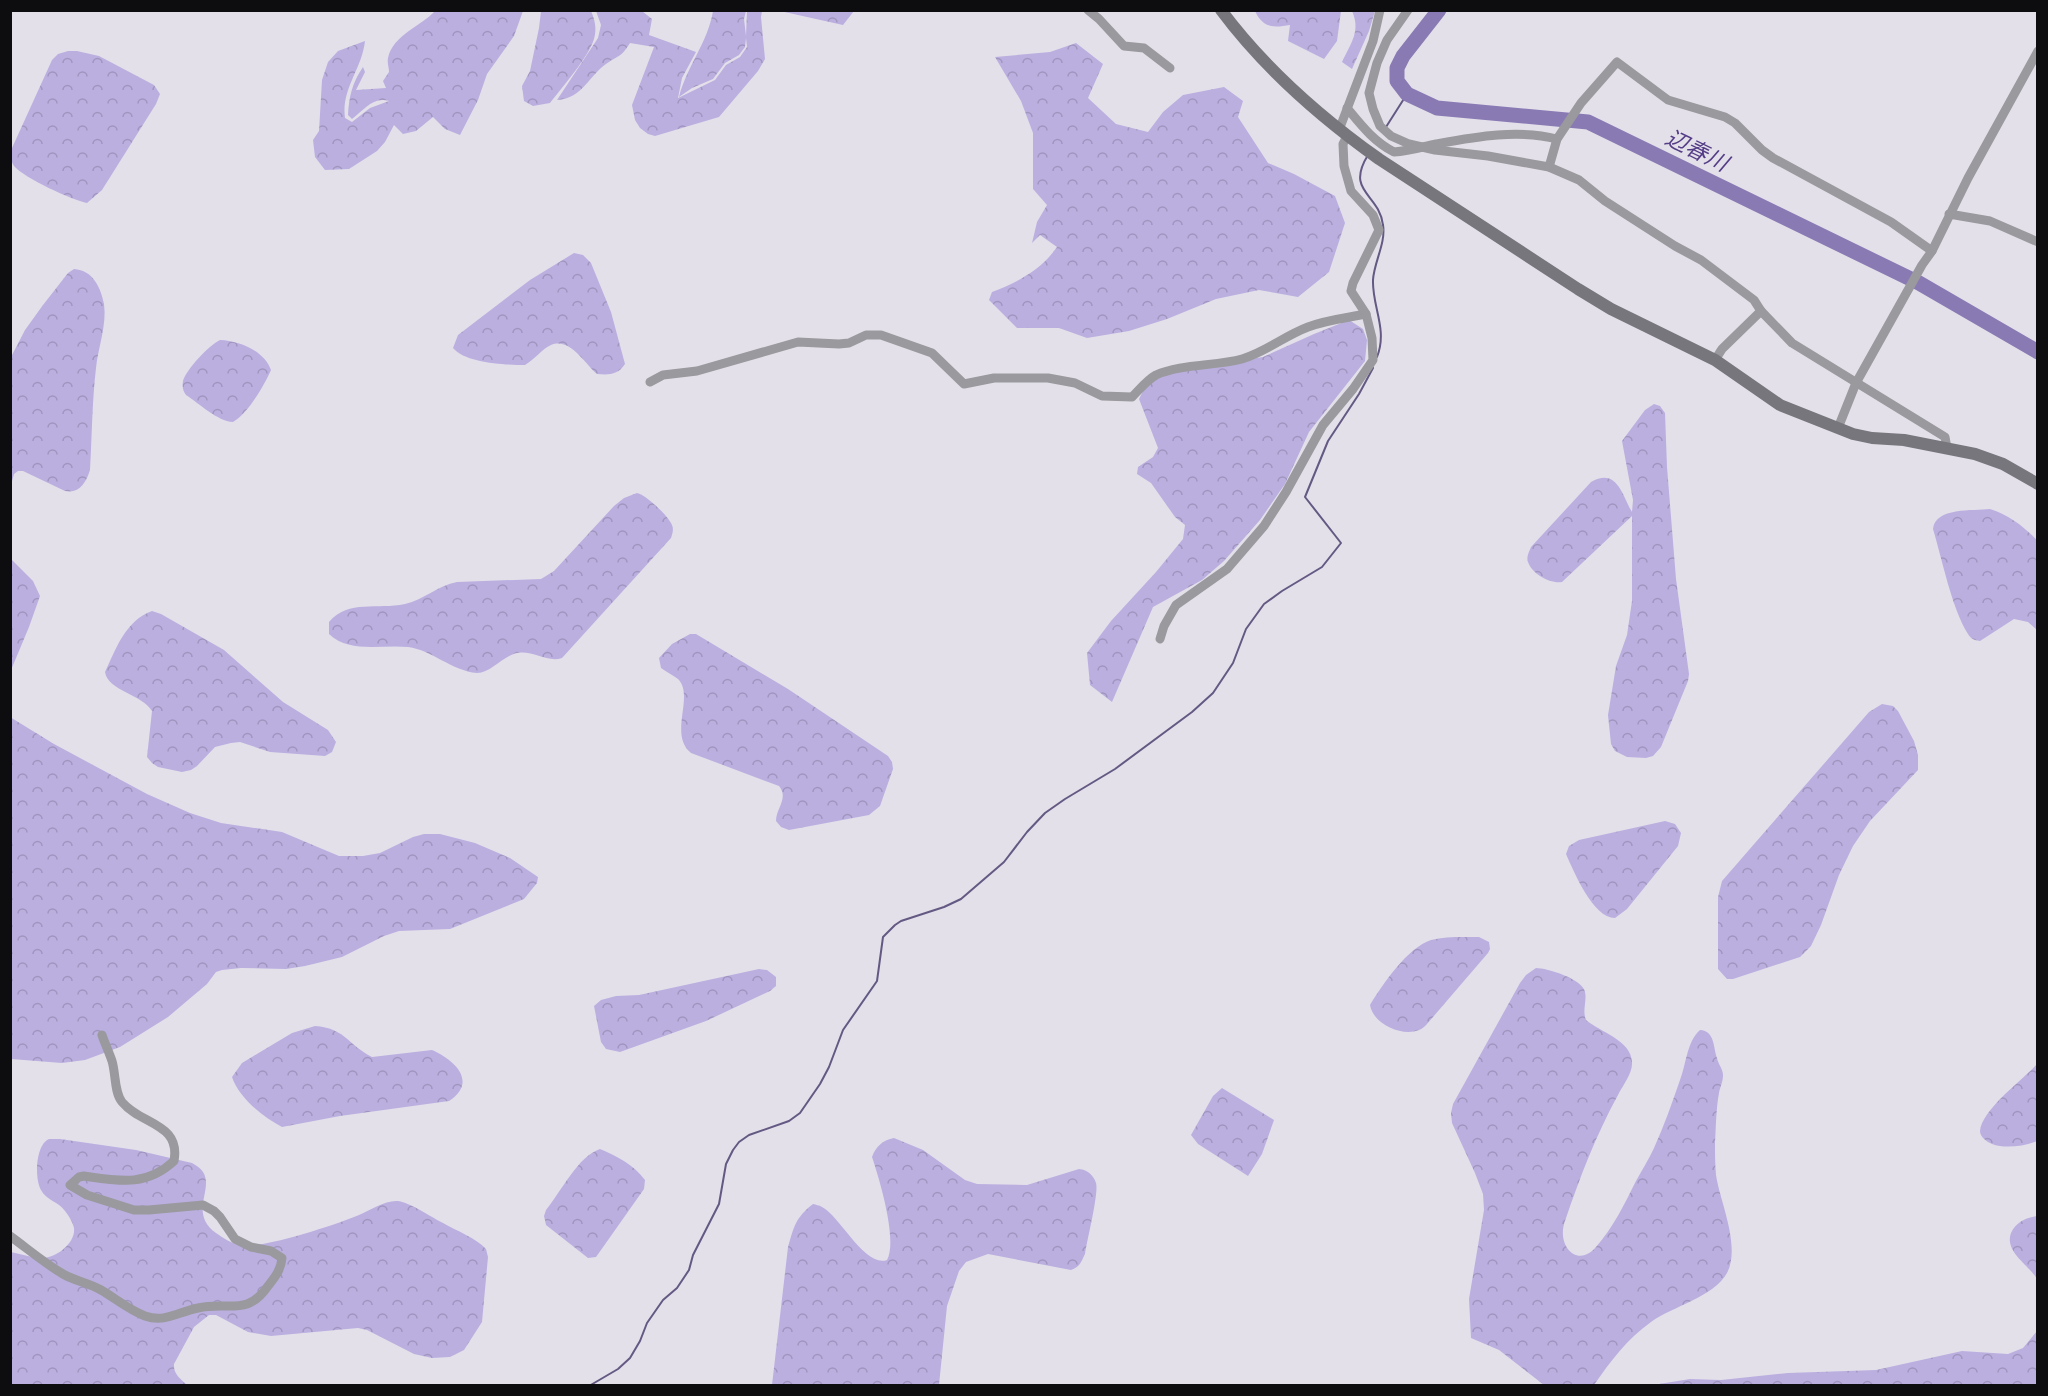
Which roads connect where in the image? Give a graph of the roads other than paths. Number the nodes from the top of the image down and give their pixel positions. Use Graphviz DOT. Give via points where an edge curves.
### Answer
graph roads {
  1 [pos="1088,10"];
  2 [pos="1221,10"];
  3 [pos="1380,10"];
  4 [pos="1408,10"];
  5 [pos="2037,51"];
  6 [pos="1170,68"];
  7 [pos="1347,108"];
  8 [pos="1343,133"];
  9 [pos="1559,137"];
  10 [pos="1423,147"];
  11 [pos="1549,167"];
  12 [pos="1949,214"];
  13 [pos="2037,242"];
  14 [pos="1932,251"];
  15 [pos="1761,311"];
  16 [pos="1366,314"];
  17 [pos="1714,360"];
  18 [pos="650,382"];
  19 [pos="1856,383"];
  20 [pos="1838,428"];
  21 [pos="1947,448"];
  22 [pos="2037,484"];
  23 [pos="1160,639"];
  24 [pos="102,1035"];
  25 [pos="10,1236"];
  1 -- 6 [label="street" via="1124,46 1144,48"];
  2 -- 8 [label="street" via="1265,63"];
  3 -- 7 [label="street" via="1373,42"];
  4 -- 10 [label="street" via="1387,40 1370,93 1380,126 1391,136"];
  5 -- 12 [label="street"];
  7 -- 8 [label="street"];
  7 -- 10 [label="street" via="1368,134 1394,152"];
  8 -- 16 [label="street" via="1344,166 1351,191 1373,215 1379,230 1353,283 1352,291"];
  8 -- 17 [label="street" via="1586,294"];
  9 -- 10 [label="street" via="1515,134"];
  9 -- 11 [label="street"];
  9 -- 14 [label="street" via="1581,103 1617,62 1668,100 1725,117 1773,158 1891,222"];
  10 -- 11 [label="street"];
  11 -- 15 [label="street" via="1579,180 1605,201 1701,260 1754,300"];
  12 -- 13 [label="street" via="1990,221"];
  12 -- 14 [label="street"];
  14 -- 19 [label="street"];
  15 -- 17 [label="street"];
  15 -- 19 [label="street" via="1792,343"];
  16 -- 18 [label="street" via="1308,327 1241,359 1155,375 1132,397 1102,396 1075,383 1048,378 994,378 964,384 932,353 873,335 839,344 798,342 697,371 663,375"];
  16 -- 23 [label="street" via="1372,360 1323,425 1264,526 1227,569 1176,605"];
  17 -- 20 [label="street" via="1780,405"];
  19 -- 20 [label="street"];
  19 -- 21 [label="street" via="1945,437"];
  20 -- 21 [label="street" via="1872,438"];
  21 -- 22 [label="street" via="2003,464"];
  24 -- 25 [label="street" via="118,1097 170,1135 176,1149 174,1161 148,1178 132,1181 84,1176 70,1185 87,1196 134,1210 203,1205 220,1217 235,1239 282,1258 281,1268 255,1302 240,1307 199,1307 154,1319 98,1288 64,1275"];
}
